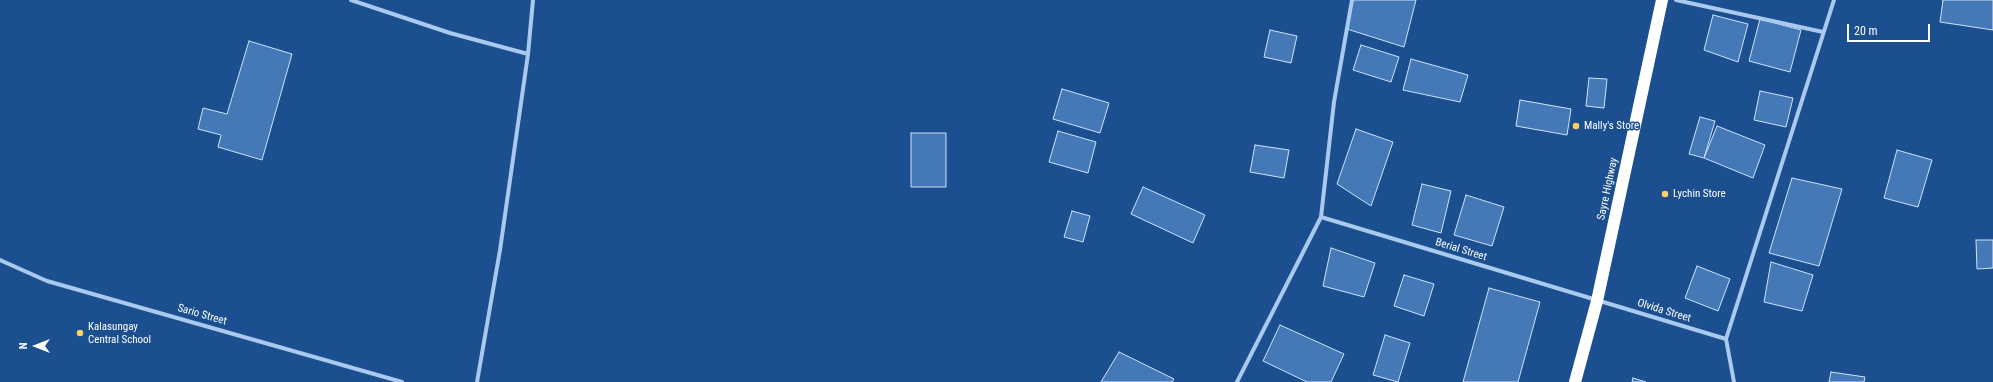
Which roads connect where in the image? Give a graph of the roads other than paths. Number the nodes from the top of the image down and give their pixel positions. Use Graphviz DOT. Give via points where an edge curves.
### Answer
graph roads {
  1 [pos="350,0"];
  2 [pos="533,0"];
  3 [pos="1352,0"];
  4 [pos="1662,0"];
  5 [pos="1676,0"];
  6 [pos="1834,0"];
  7 [pos="1823,32"];
  8 [pos="528,54"];
  9 [pos="1321,217"];
  10 [pos="0,260"];
  11 [pos="1597,301"];
  12 [pos="1726,339"];
  13 [pos="402,382"];
  14 [pos="476,382"];
  15 [pos="1237,382"];
  16 [pos="1575,382"];
  17 [pos="1734,382"];
  1 -- 8 [label="street" via="450,33"];
  2 -- 8 [label="street"];
  3 -- 9 [label="street" via="1334,102"];
  4 -- 11 [label="highway, Sayre Highway"];
  5 -- 7 [label="street"];
  6 -- 7 [label="street"];
  7 -- 12 [label="street"];
  8 -- 14 [label="street" via="500,250"];
  9 -- 11 [label="street, Berial Street"];
  9 -- 15 [label="street"];
  10 -- 13 [label="street, Sario Street" via="47,281"];
  11 -- 12 [label="street, Olvida Street"];
  11 -- 16 [label="highway, Sayre Highway"];
  12 -- 17 [label="street"];
}
